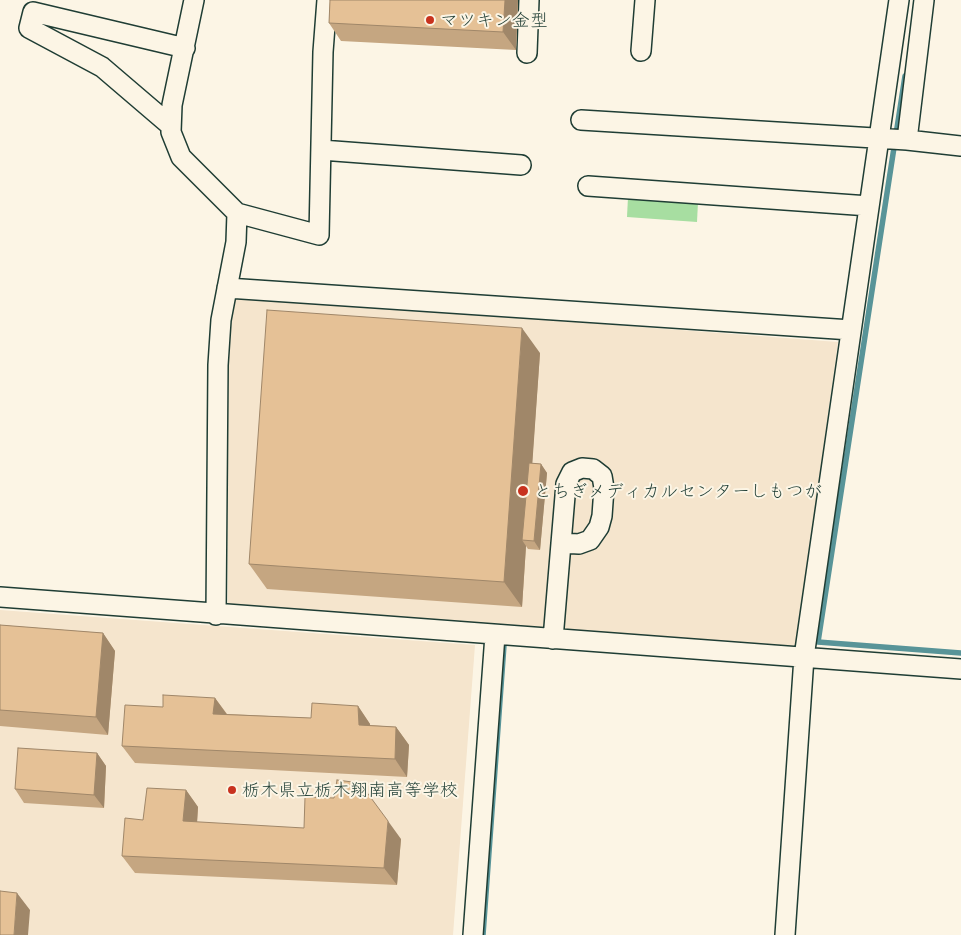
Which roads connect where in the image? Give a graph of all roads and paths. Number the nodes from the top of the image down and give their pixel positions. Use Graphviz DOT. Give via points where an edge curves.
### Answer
graph roads {
  1 [pos="194,0"];
  2 [pos="327,0"];
  3 [pos="529,0"];
  4 [pos="644,0"];
  5 [pos="899,0"];
  6 [pos="924,0"];
  7 [pos="185,48"];
  8 [pos="641,51"];
  9 [pos="527,53"];
  10 [pos="581,120"];
  11 [pos="171,126"];
  12 [pos="879,139"];
  13 [pos="907,140"];
  14 [pos="961,146"];
  15 [pos="321,150"];
  16 [pos="521,165"];
  17 [pos="588,186"];
  18 [pos="869,206"];
  19 [pos="236,213"];
  20 [pos="227,288"];
  21 [pos="851,330"];
  22 [pos="561,544"];
  23 [pos="0,597"];
  24 [pos="216,615"];
  25 [pos="495,635"];
  26 [pos="553,639"];
  27 [pos="804,657"];
  28 [pos="961,669"];
  29 [pos="473,935"];
  30 [pos="785,935"];
  1 -- 7 [label="street"];
  2 -- 15 [label="street"];
  3 -- 9 [label="street"];
  4 -- 8 [label="street"];
  5 -- 12 [label="street"];
  6 -- 13 [label="street"];
  7 -- 11 [label="street" via="172,105"];
  7 -- 11 [label="street" via="32,12 29,28 102,67"];
  10 -- 12 [label="street"];
  11 -- 19 [label="street" via="181,157"];
  12 -- 13 [label="street"];
  12 -- 18 [label="street"];
  13 -- 14 [label="street"];
  15 -- 16 [label="street"];
  15 -- 19 [label="street" via="319,234"];
  17 -- 18 [label="street"];
  18 -- 21 [label="street"];
  19 -- 20 [label="street" via="236,242"];
  20 -- 21 [label="street"];
  20 -- 24 [label="street" via="218,365"];
  21 -- 27 [label="street"];
  22 -- 26 [label="street"];
  23 -- 24 [label="street"];
  24 -- 25 [label="street"];
  25 -- 26 [label="street"];
  25 -- 29 [label="street"];
  26 -- 27 [label="street"];
  27 -- 28 [label="street"];
  27 -- 30 [label="street"];
}
